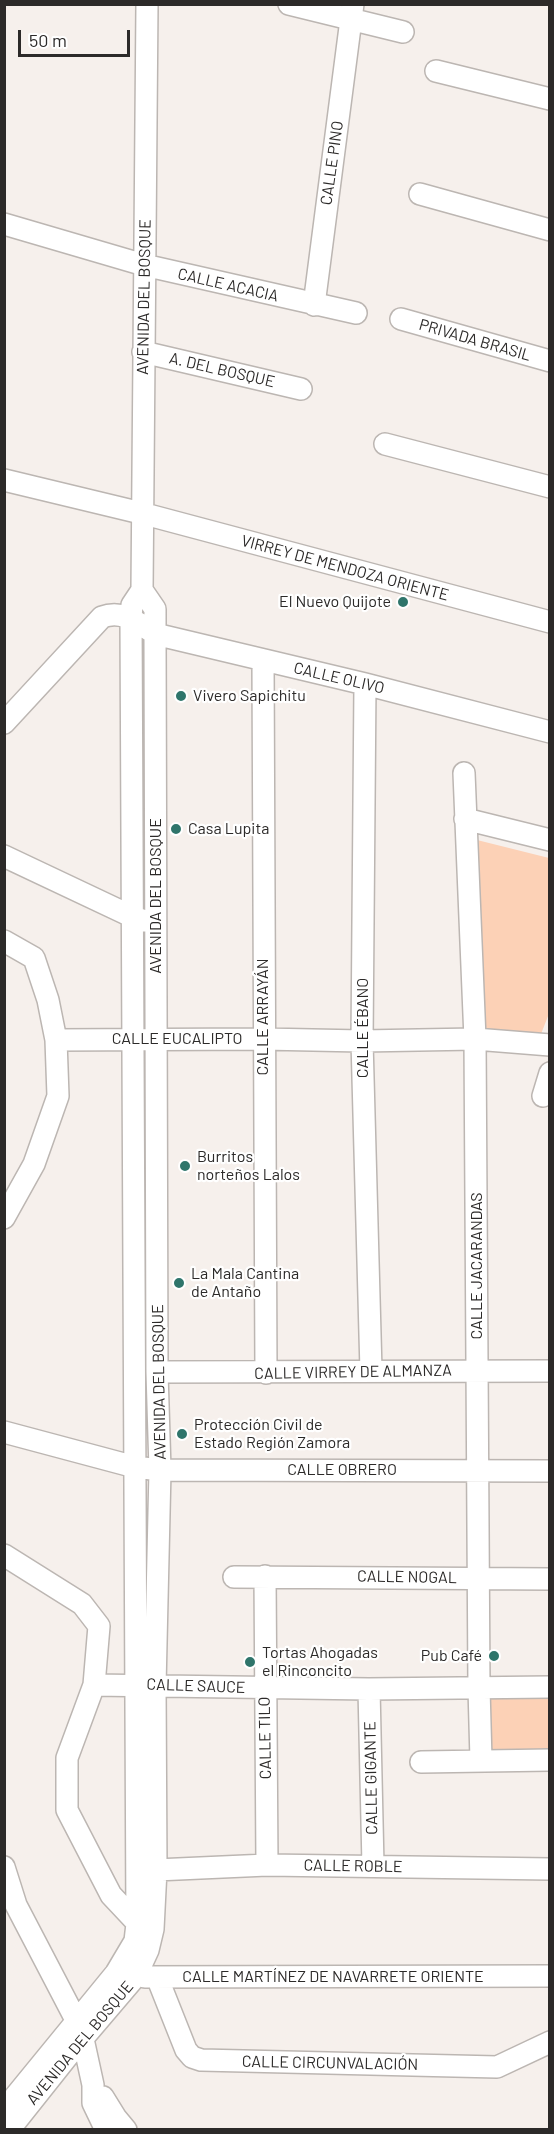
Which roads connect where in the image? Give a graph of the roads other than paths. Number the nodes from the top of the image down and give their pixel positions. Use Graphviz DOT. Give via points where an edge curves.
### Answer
graph roads {
  1 [pos="147,4"];
  2 [pos="289,4"];
  3 [pos="352,13"];
  4 [pos="403,32"];
  5 [pos="436,71"];
  6 [pos="549,99"];
  7 [pos="420,194"];
  8 [pos="4,224"];
  9 [pos="549,230"];
  10 [pos="144,265"];
  11 [pos="314,305"];
  12 [pos="356,313"];
  13 [pos="401,319"];
  14 [pos="143,351"];
  15 [pos="549,361"];
  16 [pos="301,389"];
  17 [pos="385,444"];
  18 [pos="4,480"];
  19 [pos="549,487"];
  20 [pos="141,513"];
  21 [pos="142,590"];
  22 [pos="131,618"];
  23 [pos="549,622"];
  24 [pos="155,634"];
  25 [pos="263,660"];
  26 [pos="365,684"];
  27 [pos="4,723"];
  28 [pos="549,732"];
  29 [pos="464,773"];
  30 [pos="465,819"];
  31 [pos="549,840"];
  32 [pos="4,855"];
  33 [pos="133,917"];
  34 [pos="156,925"];
  35 [pos="4,941"];
  36 [pos="134,1039"];
  37 [pos="263,1039"];
  38 [pos="476,1039"];
  39 [pos="56,1040"];
  40 [pos="156,1040"];
  41 [pos="362,1041"];
  42 [pos="549,1045"];
  43 [pos="549,1073"];
  44 [pos="543,1096"];
  45 [pos="4,1218"];
  46 [pos="371,1371"];
  47 [pos="478,1371"];
  48 [pos="549,1371"];
  49 [pos="157,1372"];
  50 [pos="266,1373"];
  51 [pos="4,1432"];
  52 [pos="135,1467"];
  53 [pos="479,1469"];
  54 [pos="160,1470"];
  55 [pos="549,1471"];
  56 [pos="4,1555"];
  57 [pos="265,1576"];
  58 [pos="234,1577"];
  59 [pos="478,1578"];
  60 [pos="549,1579"];
  61 [pos="94,1685"];
  62 [pos="145,1685"];
  63 [pos="549,1687"];
  64 [pos="265,1688"];
  65 [pos="479,1688"];
  66 [pos="369,1689"];
  67 [pos="481,1760"];
  68 [pos="549,1760"];
  69 [pos="421,1762"];
  70 [pos="267,1865"];
  71 [pos="373,1866"];
  72 [pos="4,1867"];
  73 [pos="549,1869"];
  74 [pos="156,1870"];
  75 [pos="144,1930"];
  76 [pos="126,1974"];
  77 [pos="549,1976"];
  78 [pos="158,1977"];
  79 [pos="79,2030"];
  80 [pos="549,2042"];
  81 [pos="93,2085"];
  82 [pos="4,2110"];
  83 [pos="9,2130"];
  84 [pos="106,2130"];
  85 [pos="126,2130"];
  1 -- 10 [label="street, AVENIDA DEL BOSQUE"];
  2 -- 3 [label="street"];
  3 -- 4 [label="street"];
  3 -- 11 [label="street, CALLE PINO"];
  5 -- 6 [label="street"];
  7 -- 9 [label="street"];
  8 -- 10 [label="street, CALLE ACACIA"];
  10 -- 11 [label="street, CALLE ACACIA"];
  10 -- 14 [label="street, AVENIDA DEL BOSQUE"];
  11 -- 12 [label="street, CALLE ACACIA"];
  13 -- 15 [label="street, PRIVADA BRASIL"];
  14 -- 16 [label="street, A. DEL BOSQUE"];
  14 -- 20 [label="street, AVENIDA DEL BOSQUE"];
  17 -- 19 [label="street"];
  18 -- 20 [label="street, VIRREY DE MENDOZA ORIENTE"];
  20 -- 21 [label="street, AVENIDA DEL BOSQUE"];
  20 -- 23 [label="street, VIRREY DE MENDOZA ORIENTE"];
  21 -- 22 [label="street, AVENIDA DEL BOSQUE" via="132,605"];
  21 -- 24 [label="street, AVENIDA DEL BOSQUE" via="155,609"];
  22 -- 24 [label="street, CALLE OLIVO"];
  22 -- 27 [label="street" via="113,612 102,616"];
  22 -- 33 [label="street, AVENIDA DEL BOSQUE"];
  24 -- 25 [label="street, CALLE OLIVO"];
  24 -- 34 [label="street, AVENIDA DEL BOSQUE"];
  25 -- 26 [label="street, CALLE OLIVO"];
  25 -- 37 [label="street, CALLE ARRAYÁN"];
  26 -- 28 [label="street, CALLE OLIVO"];
  26 -- 41 [label="street, CALLE ÉBANO"];
  29 -- 30 [label="street, CALLE JACARANDAS"];
  30 -- 31 [label="street"];
  30 -- 38 [label="street, CALLE JACARANDAS"];
  32 -- 33 [label="street"];
  33 -- 34 [label="street"];
  33 -- 36 [label="street, AVENIDA DEL BOSQUE"];
  34 -- 40 [label="street, AVENIDA DEL BOSQUE"];
  35 -- 39 [label="street" via="34,958"];
  36 -- 39 [label="street, CALLE EUCALIPTO"];
  36 -- 40 [label="street, CALLE EUCALIPTO"];
  36 -- 52 [label="street, AVENIDA DEL BOSQUE"];
  37 -- 40 [label="street, CALLE EUCALIPTO"];
  37 -- 41 [label="street, CALLE EUCALIPTO"];
  37 -- 50 [label="street, CALLE ARRAYÁN"];
  38 -- 41 [label="street, CALLE EUCALIPTO"];
  38 -- 42 [label="street, CALLE EUCALIPTO"];
  38 -- 47 [label="street, CALLE JACARANDAS"];
  39 -- 45 [label="street" via="58,1096 33,1164"];
  40 -- 49 [label="street, AVENIDA DEL BOSQUE"];
  41 -- 46 [label="street, CALLE ÉBANO"];
  43 -- 44 [label="street"];
  46 -- 47 [label="street, CALLE VIRREY DE ALMANZA"];
  46 -- 50 [label="street, CALLE VIRREY DE ALMANZA"];
  47 -- 48 [label="street, CALLE VIRREY DE ALMANZA"];
  47 -- 53 [label="street, CALLE JACARANDAS"];
  49 -- 50 [label="street, CALLE VIRREY DE ALMANZA"];
  49 -- 54 [label="street, AVENIDA DEL BOSQUE"];
  51 -- 52 [label="street, CALLE OBRERO"];
  52 -- 54 [label="street, CALLE OBRERO"];
  52 -- 62 [label="street, AVENIDA DEL BOSQUE"];
  53 -- 54 [label="street, CALLE OBRERO"];
  53 -- 55 [label="street, CALLE OBRERO"];
  53 -- 59 [label="street, CALLE JACARANDAS"];
  54 -- 62 [label="street, AVENIDA DEL BOSQUE"];
  56 -- 61 [label="street" via="82,1604 99,1626"];
  57 -- 58 [label="street, CALLE NOGAL"];
  57 -- 59 [label="street, CALLE NOGAL"];
  57 -- 64 [label="street, CALLE TILO"];
  59 -- 60 [label="street, CALLE NOGAL"];
  59 -- 65 [label="street, CALLE JACARANDAS"];
  61 -- 62 [label="street, CALLE SAUCE"];
  61 -- 75 [label="street" via="67,1758 67,1810 111,1895"];
  62 -- 64 [label="street, CALLE SAUCE"];
  62 -- 74 [label="street, AVENIDA DEL BOSQUE"];
  62 -- 75 [label="street, AVENIDA DEL BOSQUE"];
  63 -- 65 [label="street, CALLE SAUCE"];
  64 -- 66 [label="street, CALLE SAUCE"];
  64 -- 70 [label="street, CALLE TILO"];
  65 -- 66 [label="street, CALLE SAUCE"];
  65 -- 67 [label="street, CALLE JACARANDAS"];
  66 -- 71 [label="street, CALLE GIGANTE"];
  67 -- 68 [label="street"];
  67 -- 69 [label="street"];
  70 -- 71 [label="street, CALLE ROBLE"];
  70 -- 74 [label="street, CALLE ROBLE"];
  71 -- 73 [label="street, CALLE ROBLE"];
  72 -- 79 [label="street" via="16,1905"];
  74 -- 75 [label="street, AVENIDA DEL BOSQUE"];
  75 -- 76 [label="street, AVENIDA DEL BOSQUE" via="148,1950"];
  76 -- 78 [label="street, CALLE MARTÍNEZ DE NAVARRETE ORIENTE"];
  76 -- 79 [label="street, AVENIDA DEL BOSQUE"];
  77 -- 78 [label="street, CALLE MARTÍNEZ DE NAVARRETE ORIENTE"];
  78 -- 80 [label="street, CALLE CIRCUNVALACIÓN" via="186,2050 201,2060 497,2067"];
  79 -- 81 [label="street"];
  79 -- 82 [label="street, AVENIDA DEL BOSQUE"];
  79 -- 83 [label="street, AVENIDA DEL BOSQUE"];
  81 -- 84 [label="street" via="93,2103"];
  81 -- 85 [label="street"];
}
